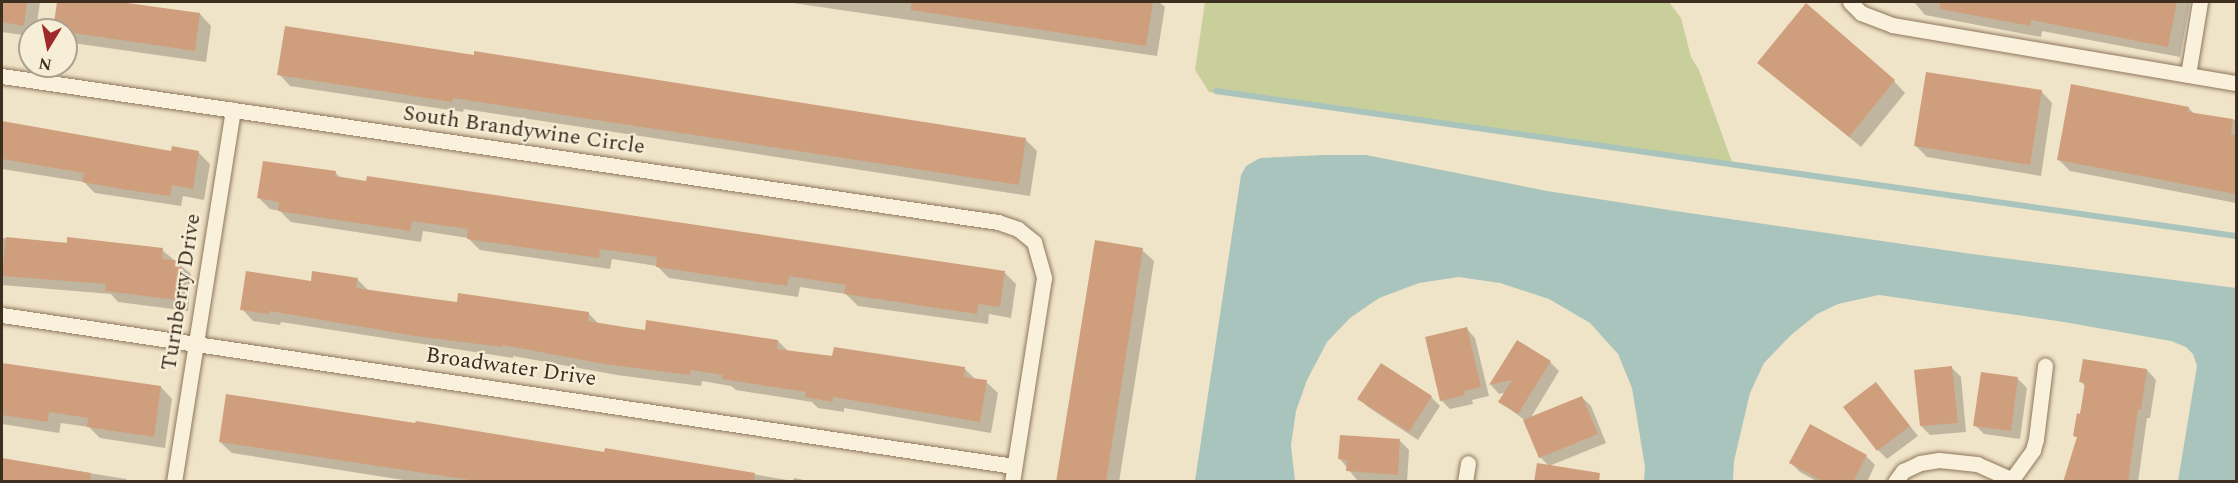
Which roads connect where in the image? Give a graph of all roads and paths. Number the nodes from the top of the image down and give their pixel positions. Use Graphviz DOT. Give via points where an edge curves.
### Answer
graph roads {
  1 [pos="1850,2"];
  2 [pos="2200,2"];
  3 [pos="2188,75"];
  4 [pos="2,76"];
  5 [pos="2236,83"];
  6 [pos="233,110"];
  7 [pos="2,315"];
  8 [pos="196,343"];
  9 [pos="2045,366"];
  10 [pos="1468,463"];
  11 [pos="1014,466"];
  12 [pos="2011,480"];
  13 [pos="174,482"];
  14 [pos="1012,482"];
  15 [pos="1466,482"];
  16 [pos="1895,482"];
  1 -- 3 [label="street" via="1860,13 1892,25"];
  2 -- 3 [label="street"];
  3 -- 5 [label="street"];
  4 -- 6 [label="street, South Brandywine Circle"];
  6 -- 8 [label="street, Turnberry Drive"];
  6 -- 11 [label="street, South Brandywine Circle" via="998,222 1018,229 1034,242 1044,278"];
  7 -- 8 [label="street, Broadwater Drive"];
  8 -- 11 [label="street, Broadwater Drive"];
  8 -- 13 [label="street, Turnberry Drive"];
  9 -- 12 [label="street" via="2033,450"];
  10 -- 15 [label="street"];
  11 -- 14 [label="street"];
  12 -- 16 [label="street" via="1977,464 1939,460 1903,471"];
}
